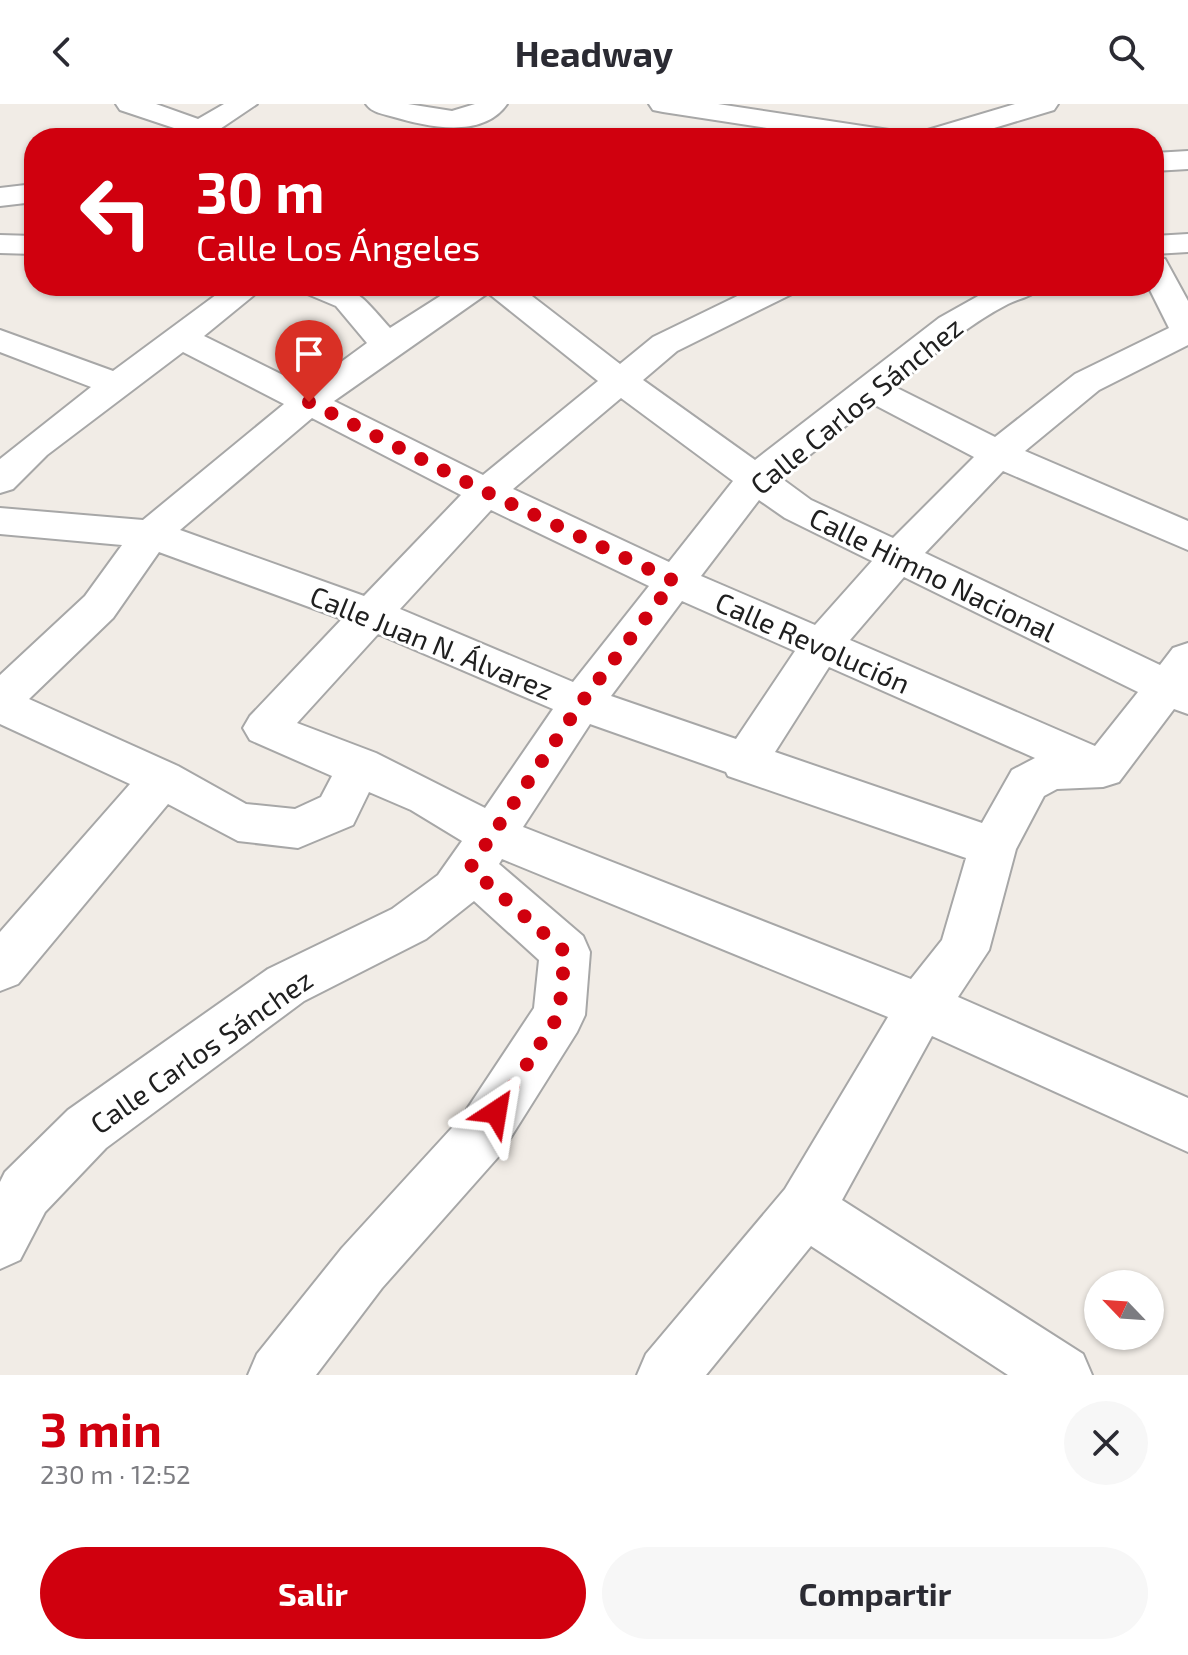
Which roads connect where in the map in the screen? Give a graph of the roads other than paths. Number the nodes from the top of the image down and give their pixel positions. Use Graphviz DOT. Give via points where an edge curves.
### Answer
graph roads {
  1 [pos="130,104"];
  2 [pos="243,104"];
  3 [pos="380,104"];
  4 [pos="493,104"];
  5 [pos="663,104"];
  6 [pos="1044,104"];
  7 [pos="198,128"];
  8 [pos="203,128"];
  9 [pos="823,128"];
  10 [pos="964,128"];
  11 [pos="1188,160"];
  12 [pos="1164,161"];
  13 [pos="24,194"];
  14 [pos="0,197"];
  15 [pos="1188,243"];
  16 [pos="0,244"];
  17 [pos="1164,244"];
  18 [pos="24,245"];
  19 [pos="1164,286"];
  20 [pos="236,296"];
  21 [pos="340,296"];
  22 [pos="463,296"];
  23 [pos="512,296"];
  24 [pos="763,296"];
  25 [pos="1000,296"];
  26 [pos="1187,332"];
  27 [pos="182,338"];
  28 [pos="0,340"];
  29 [pos="387,345"];
  30 [pos="619,380"];
  31 [pos="120,386"];
  32 [pos="870,388"];
  33 [pos="309,402"];
  34 [pos="998,454"];
  35 [pos="755,479"];
  36 [pos="0,480"];
  37 [pos="486,492"];
  38 [pos="0,521"];
  39 [pos="151,534"];
  40 [pos="1188,536"];
  41 [pos="897,558"];
  42 [pos="674,581"];
  43 [pos="371,614"];
  44 [pos="820,647"];
  45 [pos="1181,681"];
  46 [pos="0,703"];
  47 [pos="581,703"];
  48 [pos="744,763"];
  49 [pos="360,766"];
  50 [pos="1103,769"];
  51 [pos="162,779"];
  52 [pos="993,847"];
  53 [pos="481,851"];
  54 [pos="0,968"];
  55 [pos="921,1006"];
  56 [pos="1188,1125"];
  57 [pos="12,1187"];
  58 [pos="805,1209"];
  59 [pos="0,1240"];
  60 [pos="278,1375"];
  61 [pos="667,1375"];
  62 [pos="1062,1375"];
  1 -- 7 [label="street"];
  2 -- 8 [label="street"];
  3 -- 4 [label="street" via="452,120 476,117"];
  5 -- 9 [label="street"];
  6 -- 10 [label="street"];
  11 -- 12 [label="street"];
  13 -- 14 [label="street"];
  15 -- 17 [label="street"];
  16 -- 18 [label="street"];
  19 -- 26 [label="street"];
  20 -- 27 [label="street"];
  21 -- 29 [label="street"];
  22 -- 29 [label="street"];
  23 -- 30 [label="street, Calle Himno Nacional"];
  24 -- 30 [label="street" via="665,344"];
  25 -- 32 [label="street, Calle Carlos Sánchez" via="951,325"];
  26 -- 34 [label="street" via="1087,382"];
  27 -- 31 [label="street"];
  27 -- 33 [label="street, Calle Revolución"];
  28 -- 31 [label="street"];
  29 -- 33 [label="street"];
  30 -- 35 [label="street, Calle Himno Nacional"];
  30 -- 37 [label="street"];
  31 -- 36 [label="street" via="34,447"];
  32 -- 34 [label="street"];
  32 -- 35 [label="street, Calle Carlos Sánchez"];
  33 -- 37 [label="street, Calle Revolución"];
  33 -- 39 [label="street"];
  34 -- 40 [label="street"];
  34 -- 41 [label="street"];
  35 -- 41 [label="street, Calle Himno Nacional" via="798,509"];
  35 -- 42 [label="street, Calle Carlos Sánchez"];
  37 -- 42 [label="street, Calle Revolución"];
  37 -- 43 [label="street"];
  38 -- 39 [label="street, Calle Juan N. Álvarez"];
  39 -- 43 [label="street, Calle Juan N. Álvarez"];
  39 -- 46 [label="street" via="99,607"];
  41 -- 44 [label="street"];
  41 -- 45 [label="street, Calle Himno Nacional"];
  42 -- 44 [label="street, Calle Revolución"];
  42 -- 47 [label="street, Calle Carlos Sánchez"];
  43 -- 47 [label="street, Calle Juan N. Álvarez"];
  43 -- 49 [label="street" via="265,728"];
  44 -- 48 [label="street"];
  44 -- 50 [label="street, Calle Revolución"];
  45 -- 50 [label="street"];
  46 -- 51 [label="street"];
  47 -- 48 [label="street, Calle Juan N. Álvarez"];
  47 -- 53 [label="street, Calle Carlos Sánchez"];
  48 -- 52 [label="street, Calle Juan N. Álvarez"];
  49 -- 51 [label="street" via="337,811 298,829 238,822"];
  49 -- 53 [label="street" via="427,797"];
  50 -- 52 [label="street" via="1051,771 1028,783"];
  51 -- 54 [label="street"];
  52 -- 55 [label="street" via="964,950"];
  53 -- 55 [label="street"];
  53 -- 57 [label="street, Calle Carlos Sánchez" via="455,890 409,924 286,985"];
  53 -- 60 [label="street" via="565,952 559,1015 480,1137 362,1268"];
  55 -- 56 [label="street"];
  55 -- 58 [label="street"];
  57 -- 59 [label="street, Calle Carlos Sánchez"];
  58 -- 61 [label="street"];
  58 -- 62 [label="street"];
}
